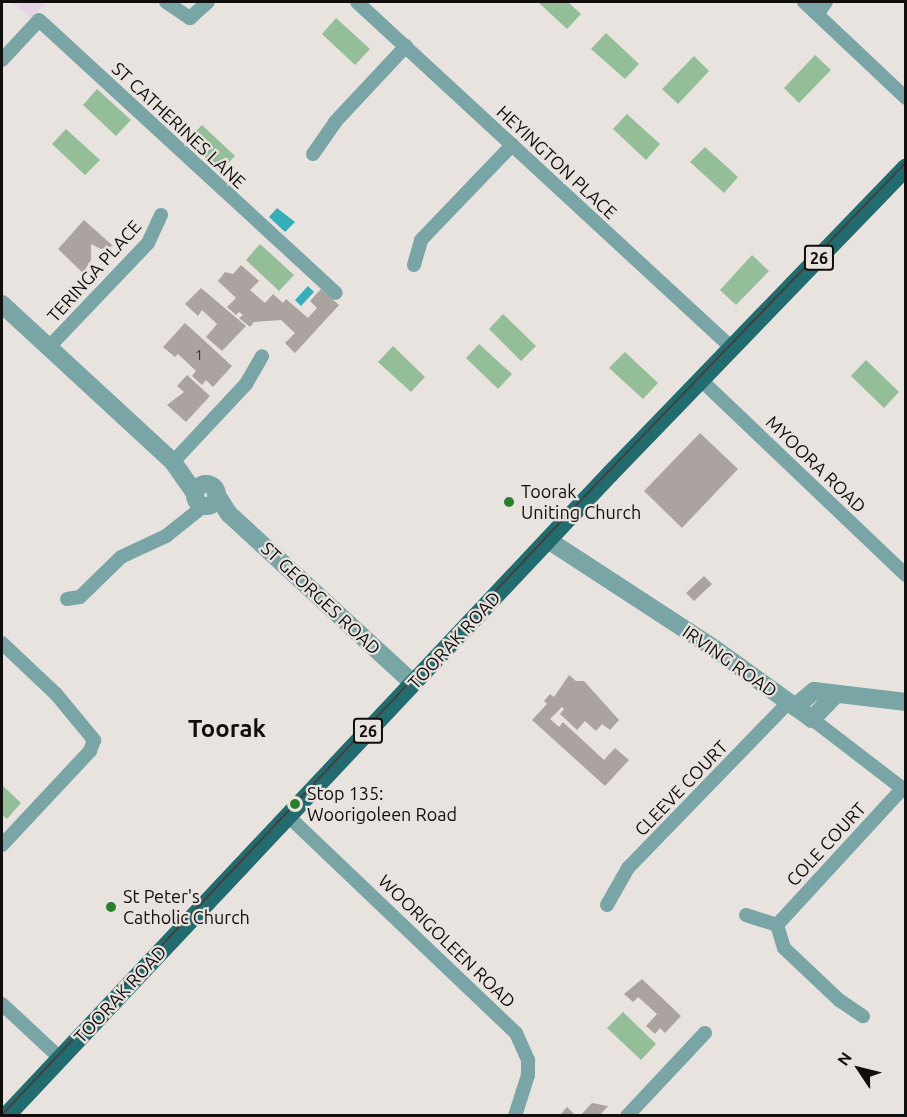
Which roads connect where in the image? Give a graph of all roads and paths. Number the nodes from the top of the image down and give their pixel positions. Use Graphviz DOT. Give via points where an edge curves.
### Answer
graph roads {
  1 [pos="166,2"];
  2 [pos="208,2"];
  3 [pos="357,2"];
  4 [pos="804,2"];
  5 [pos="826,2"];
  6 [pos="817,14"];
  7 [pos="406,46"];
  8 [pos="2,60"];
  9 [pos="906,98"];
  10 [pos="512,145"];
  11 [pos="313,154"];
  12 [pos="906,168"];
  13 [pos="161,215"];
  14 [pos="414,265"];
  15 [pos="336,293"];
  16 [pos="2,304"];
  17 [pos="49,347"];
  18 [pos="732,348"];
  19 [pos="262,356"];
  20 [pos="701,380"];
  21 [pos="179,468"];
  22 [pos="204,497"];
  23 [pos="548,540"];
  24 [pos="906,575"];
  25 [pos="67,599"];
  26 [pos="2,643"];
  27 [pos="413,683"];
  28 [pos="835,695"];
  29 [pos="906,702"];
  30 [pos="792,705"];
  31 [pos="812,719"];
  32 [pos="904,790"];
  33 [pos="288,816"];
  34 [pos="2,845"];
  35 [pos="607,905"];
  36 [pos="746,915"];
  37 [pos="777,925"];
  38 [pos="2,1004"];
  39 [pos="863,1016"];
  40 [pos="705,1033"];
  41 [pos="60,1058"];
  42 [pos="6,1116"];
  43 [pos="515,1116"];
  44 [pos="627,1116"];
  1 -- 2 [label="street" via="189,23"];
  3 -- 7 [label="street, HEYINGTON PLACE"];
  4 -- 6 [label="street"];
  5 -- 6 [label="street"];
  6 -- 9 [label="street"];
  7 -- 10 [label="street, HEYINGTON PLACE"];
  7 -- 11 [label="street" via="335,122"];
  8 -- 15 [label="street, ST CATHERINES LANE" via="39,20"];
  10 -- 14 [label="street" via="421,240"];
  10 -- 18 [label="street, HEYINGTON PLACE"];
  12 -- 18 [label="main road, TOORAK ROAD / 26"];
  13 -- 17 [label="street, TERINGA PLACE" via="148,243"];
  16 -- 17 [label="street, ST GEORGES ROAD"];
  17 -- 21 [label="street, ST GEORGES ROAD"];
  18 -- 20 [label="main road, TOORAK ROAD / 26"];
  19 -- 21 [label="street" via="246,384"];
  20 -- 23 [label="main road, TOORAK ROAD / 26"];
  20 -- 24 [label="street, MYOORA ROAD"];
  21 -- 22 [label="street, ST GEORGES ROAD"];
  22 -- 25 [label="street" via="166,536 121,557 80,597"];
  22 -- 27 [label="street, ST GEORGES ROAD" via="229,514"];
  23 -- 27 [label="main road, TOORAK ROAD / 26"];
  23 -- 30 [label="street, IRVING ROAD"];
  26 -- 34 [label="street" via="56,694 94,740 90,751"];
  27 -- 33 [label="main road, TOORAK ROAD / 26"];
  28 -- 29 [label="street"];
  28 -- 30 [label="street" via="814,691"];
  28 -- 31 [label="street"];
  30 -- 31 [label="street, IRVING ROAD"];
  30 -- 35 [label="street, CLEEVE COURT" via="628,868"];
  31 -- 32 [label="street, IRVING ROAD"];
  32 -- 37 [label="street, COLE COURT"];
  33 -- 41 [label="main road, TOORAK ROAD / 26"];
  33 -- 43 [label="street, WOORIGOLEEN ROAD" via="516,1033 528,1060 528,1075"];
  36 -- 37 [label="street"];
  37 -- 39 [label="street" via="784,948 839,1000"];
  38 -- 41 [label="street"];
  40 -- 44 [label="street"];
  41 -- 42 [label="main road, TOORAK ROAD / 26"];
}
